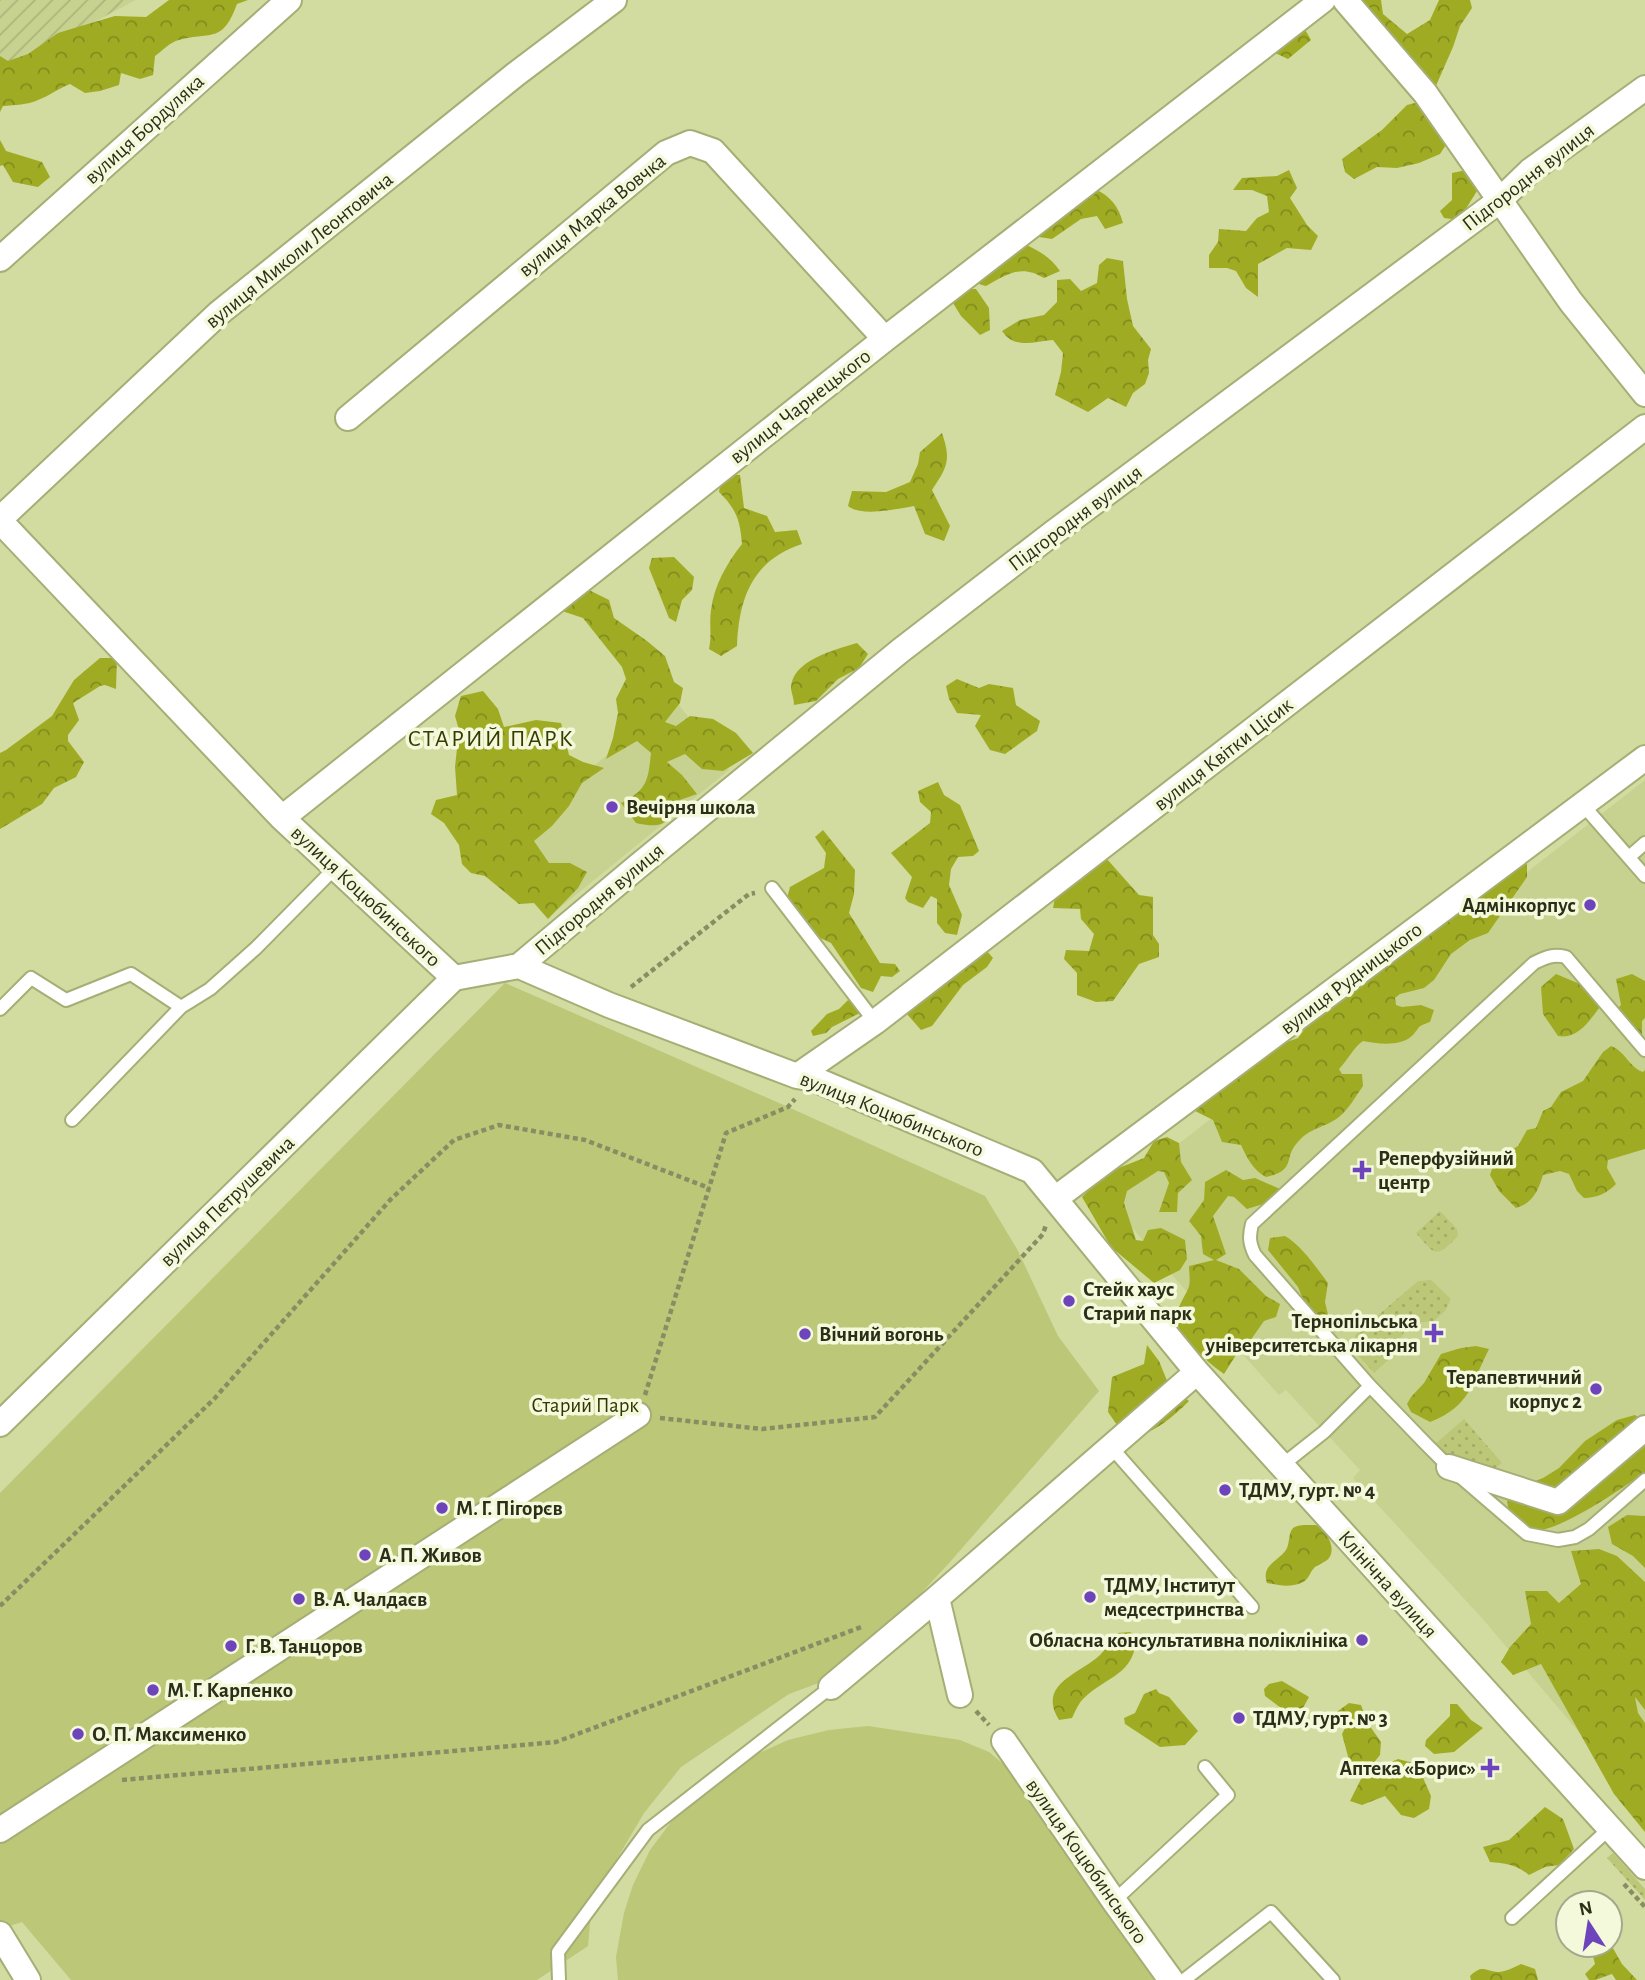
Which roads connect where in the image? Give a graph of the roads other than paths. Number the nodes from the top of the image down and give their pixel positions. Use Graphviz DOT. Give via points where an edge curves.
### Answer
graph roads {
  1 [pos="289,0"];
  2 [pos="614,0"];
  3 [pos="1323,0"];
  4 [pos="1345,0"];
  5 [pos="1645,88"];
  6 [pos="1499,201"];
  7 [pos="0,259"];
  8 [pos="885,339"];
  9 [pos="1645,394"];
  10 [pos="348,418"];
  11 [pos="1645,427"];
  12 [pos="0,520"];
  13 [pos="1645,758"];
  14 [pos="1583,805"];
  15 [pos="282,818"];
  16 [pos="1645,844"];
  17 [pos="1629,857"];
  18 [pos="335,868"];
  19 [pos="1645,876"];
  20 [pos="772,888"];
  21 [pos="519,967"];
  22 [pos="454,978"];
  23 [pos="181,1007"];
  24 [pos="0,1009"];
  25 [pos="875,1022"];
  26 [pos="1645,1050"];
  27 [pos="806,1078"];
  28 [pos="72,1120"];
  29 [pos="1060,1205"];
  30 [pos="1197,1372"];
  31 [pos="1370,1385"];
  32 [pos="638,1415"];
  33 [pos="0,1424"];
  34 [pos="1645,1428"];
  35 [pos="1111,1447"];
  36 [pos="1281,1466"];
  37 [pos="1449,1467"];
  38 [pos="1645,1479"];
  39 [pos="937,1598"];
  40 [pos="1252,1607"];
  41 [pos="831,1687"];
  42 [pos="960,1695"];
  43 [pos="1004,1741"];
  44 [pos="1205,1767"];
  45 [pos="1610,1828"];
  46 [pos="0,1830"];
  47 [pos="1645,1867"];
  48 [pos="1114,1901"];
  49 [pos="1512,1918"];
  50 [pos="0,1934"];
  51 [pos="28,1980"];
  52 [pos="559,1980"];
  53 [pos="1171,1980"];
  54 [pos="1184,1980"];
  55 [pos="1333,1980"];
  1 -- 7 [label="street, вулиця Бордуляка"];
  2 -- 12 [label="street, вулиця Миколи Леонтовича" via="219,313"];
  3 -- 8 [label="street, вулиця Чарнецького"];
  4 -- 6 [label="street" via="1425,93"];
  5 -- 6 [label="street, Підгородня вулиця" via="1530,171"];
  6 -- 9 [label="street" via="1571,302"];
  6 -- 21 [label="street, Підгородня вулиця" via="900,651"];
  8 -- 10 [label="street, вулиця Марка Вовчка" via="713,151 690,142 666,153"];
  8 -- 15 [label="street, вулиця Чарнецького"];
  11 -- 25 [label="street, вулиця Квітки Цісик"];
  12 -- 15 [label="street, вулиця Коцюбинського"];
  13 -- 14 [label="street, вулиця Рудницького"];
  14 -- 17 [label="lane"];
  14 -- 29 [label="street, вулиця Рудницького"];
  15 -- 18 [label="street, вулиця Коцюбинського"];
  16 -- 17 [label="lane"];
  17 -- 19 [label="lane"];
  18 -- 22 [label="street, вулиця Коцюбинського"];
  18 -- 23 [label="lane" via="247,956"];
  20 -- 25 [label="lane"];
  21 -- 22 [label="street, вулиця Коцюбинського"];
  21 -- 27 [label="street, вулиця Коцюбинського"];
  22 -- 33 [label="street, вулиця Петрушевича"];
  23 -- 24 [label="lane" via="131,974 66,1000 31,978"];
  23 -- 28 [label="lane"];
  25 -- 27 [label="street, вулиця Квітки Цісик"];
  26 -- 31 [label="lane" via="1566,957 1544,958 1252,1224 1249,1236 1255,1255"];
  27 -- 29 [label="street, вулиця Коцюбинського" via="1032,1171"];
  29 -- 30 [label="street, Клінічна вулиця"];
  30 -- 35 [label="street"];
  30 -- 36 [label="street, Клінічна вулиця"];
  31 -- 36 [label="lane" via="1324,1432"];
  31 -- 37 [label="lane"];
  32 -- 46 [label="street"];
  34 -- 37 [label="street" via="1558,1502"];
  35 -- 39 [label="street"];
  35 -- 40 [label="lane"];
  36 -- 45 [label="street, Клінічна вулиця"];
  37 -- 38 [label="lane" via="1527,1534 1558,1540 1589,1529"];
  39 -- 41 [label="street"];
  39 -- 42 [label="street"];
  41 -- 52 [label="lane" via="648,1830 558,1952"];
  43 -- 48 [label="street, вулиця Коцюбинського"];
  44 -- 48 [label="lane" via="1228,1796"];
  45 -- 47 [label="street, Клінічна вулиця"];
  45 -- 49 [label="lane"];
  48 -- 53 [label="street, вулиця Коцюбинського"];
  50 -- 51 [label="street"];
  54 -- 55 [label="lane" via="1271,1912"];
}
